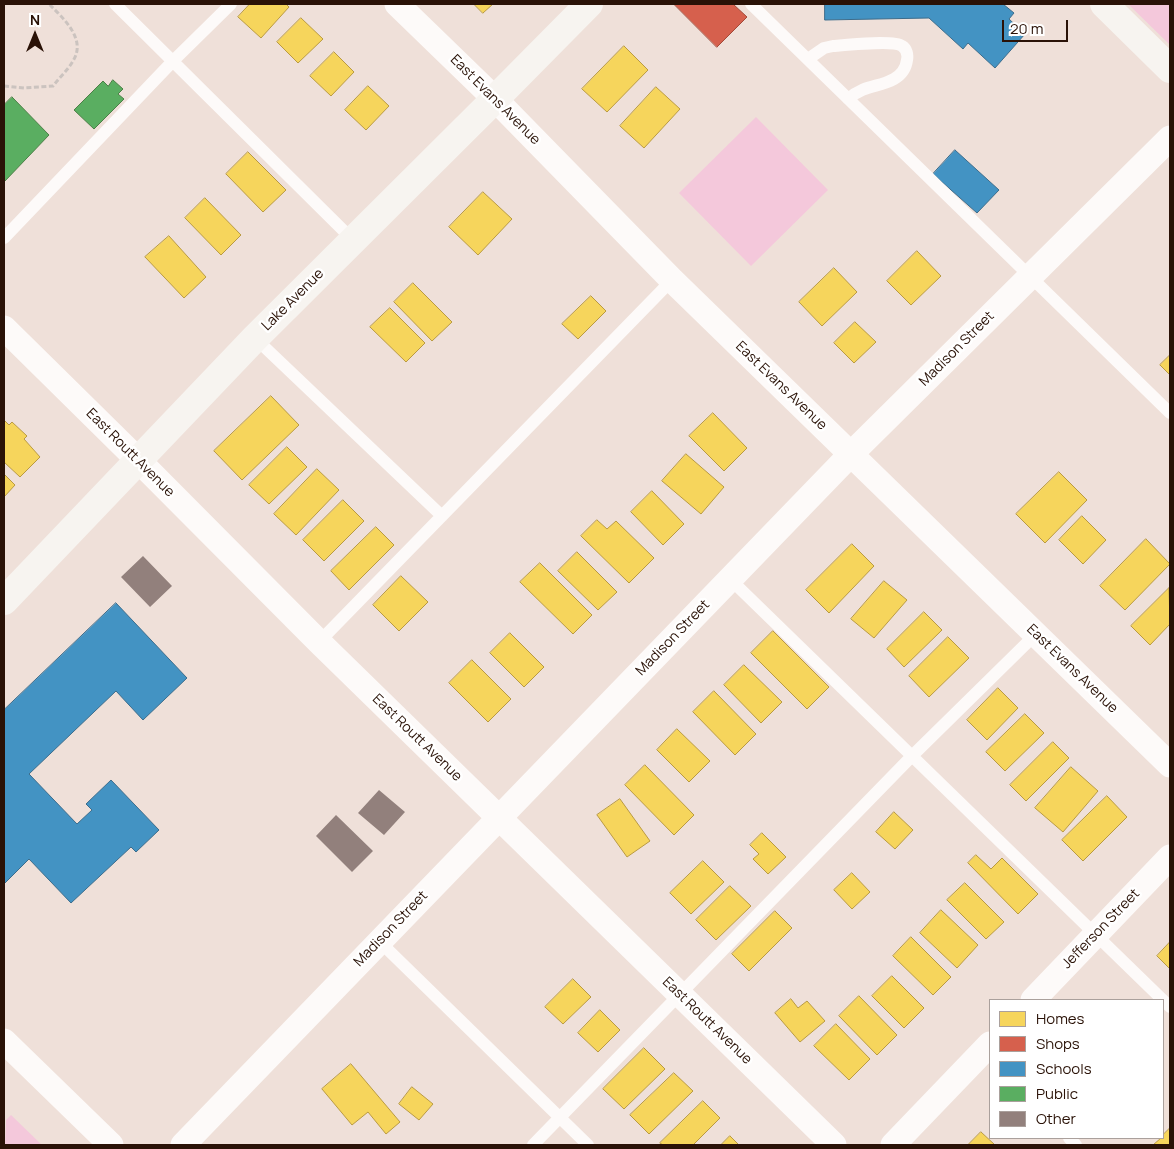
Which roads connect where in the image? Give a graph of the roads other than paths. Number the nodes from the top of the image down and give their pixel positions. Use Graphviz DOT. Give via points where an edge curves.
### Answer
graph roads {
  1 [pos="115,4"];
  2 [pos="231,4"];
  3 [pos="397,4"];
  4 [pos="589,4"];
  5 [pos="751,4"];
  6 [pos="1104,4"];
  7 [pos="808,59"];
  8 [pos="173,61"];
  9 [pos="1170,69"];
  10 [pos="848,98"];
  11 [pos="496,99"];
  12 [pos="1170,138"];
  13 [pos="4,238"];
  14 [pos="353,240"];
  15 [pos="1031,276"];
  16 [pos="672,280"];
  17 [pos="4,328"];
  18 [pos="255,338"];
  19 [pos="1170,413"];
  20 [pos="851,454"];
  21 [pos="139,461"];
  22 [pos="442,516"];
  23 [pos="730,579"];
  24 [pos="4,601"];
  25 [pos="1036,634"];
  26 [pos="319,642"];
  27 [pos="912,756"];
  28 [pos="1170,765"];
  29 [pos="498,818"];
  30 [pos="1170,857"];
  31 [pos="1096,935"];
  32 [pos="379,941"];
  33 [pos="681,996"];
  34 [pos="1034,999"];
  35 [pos="1162,999"];
  36 [pos="4,1041"];
  37 [pos="987,1053"];
  38 [pos="560,1118"];
  39 [pos="111,1145"];
  40 [pos="183,1145"];
  41 [pos="533,1145"];
  42 [pos="588,1145"];
  43 [pos="834,1145"];
  44 [pos="893,1145"];
  1 -- 8 [label="lane"];
  2 -- 8 [label="lane"];
  3 -- 11 [label="street, East Evans Avenue"];
  4 -- 11 [label="street, Lake Avenue"];
  5 -- 7 [label="lane"];
  6 -- 9 [label="street"];
  7 -- 10 [label="lane"];
  7 -- 10 [label="lane" via="833,46 892,43 903,46 907,61 900,75 864,88"];
  8 -- 13 [label="lane"];
  8 -- 14 [label="lane"];
  10 -- 15 [label="lane"];
  11 -- 14 [label="street, Lake Avenue"];
  11 -- 16 [label="street, East Evans Avenue"];
  12 -- 15 [label="street, Madison Street"];
  14 -- 18 [label="street, Lake Avenue"];
  15 -- 19 [label="lane"];
  15 -- 20 [label="street, Madison Street"];
  16 -- 20 [label="street, East Evans Avenue"];
  16 -- 22 [label="lane"];
  17 -- 21 [label="street, East Routt Avenue"];
  18 -- 21 [label="street, Lake Avenue"];
  18 -- 22 [label="lane"];
  20 -- 23 [label="street, Madison Street"];
  20 -- 25 [label="street, East Evans Avenue"];
  21 -- 24 [label="street, Lake Avenue"];
  21 -- 26 [label="street, East Routt Avenue"];
  22 -- 26 [label="lane"];
  23 -- 27 [label="lane"];
  23 -- 29 [label="street, Madison Street"];
  25 -- 27 [label="lane"];
  25 -- 28 [label="street, East Evans Avenue"];
  26 -- 29 [label="street, East Routt Avenue"];
  27 -- 31 [label="lane"];
  27 -- 33 [label="lane"];
  29 -- 32 [label="street, Madison Street"];
  29 -- 33 [label="street, East Routt Avenue"];
  30 -- 31 [label="street, Jefferson Street"];
  31 -- 34 [label="street, Jefferson Street"];
  31 -- 35 [label="lane"];
  32 -- 38 [label="lane"];
  32 -- 40 [label="street, Madison Street"];
  33 -- 38 [label="lane"];
  33 -- 43 [label="street, East Routt Avenue"];
  36 -- 39 [label="street"];
  37 -- 44 [label="street"];
  38 -- 41 [label="lane"];
  38 -- 42 [label="lane"];
}
